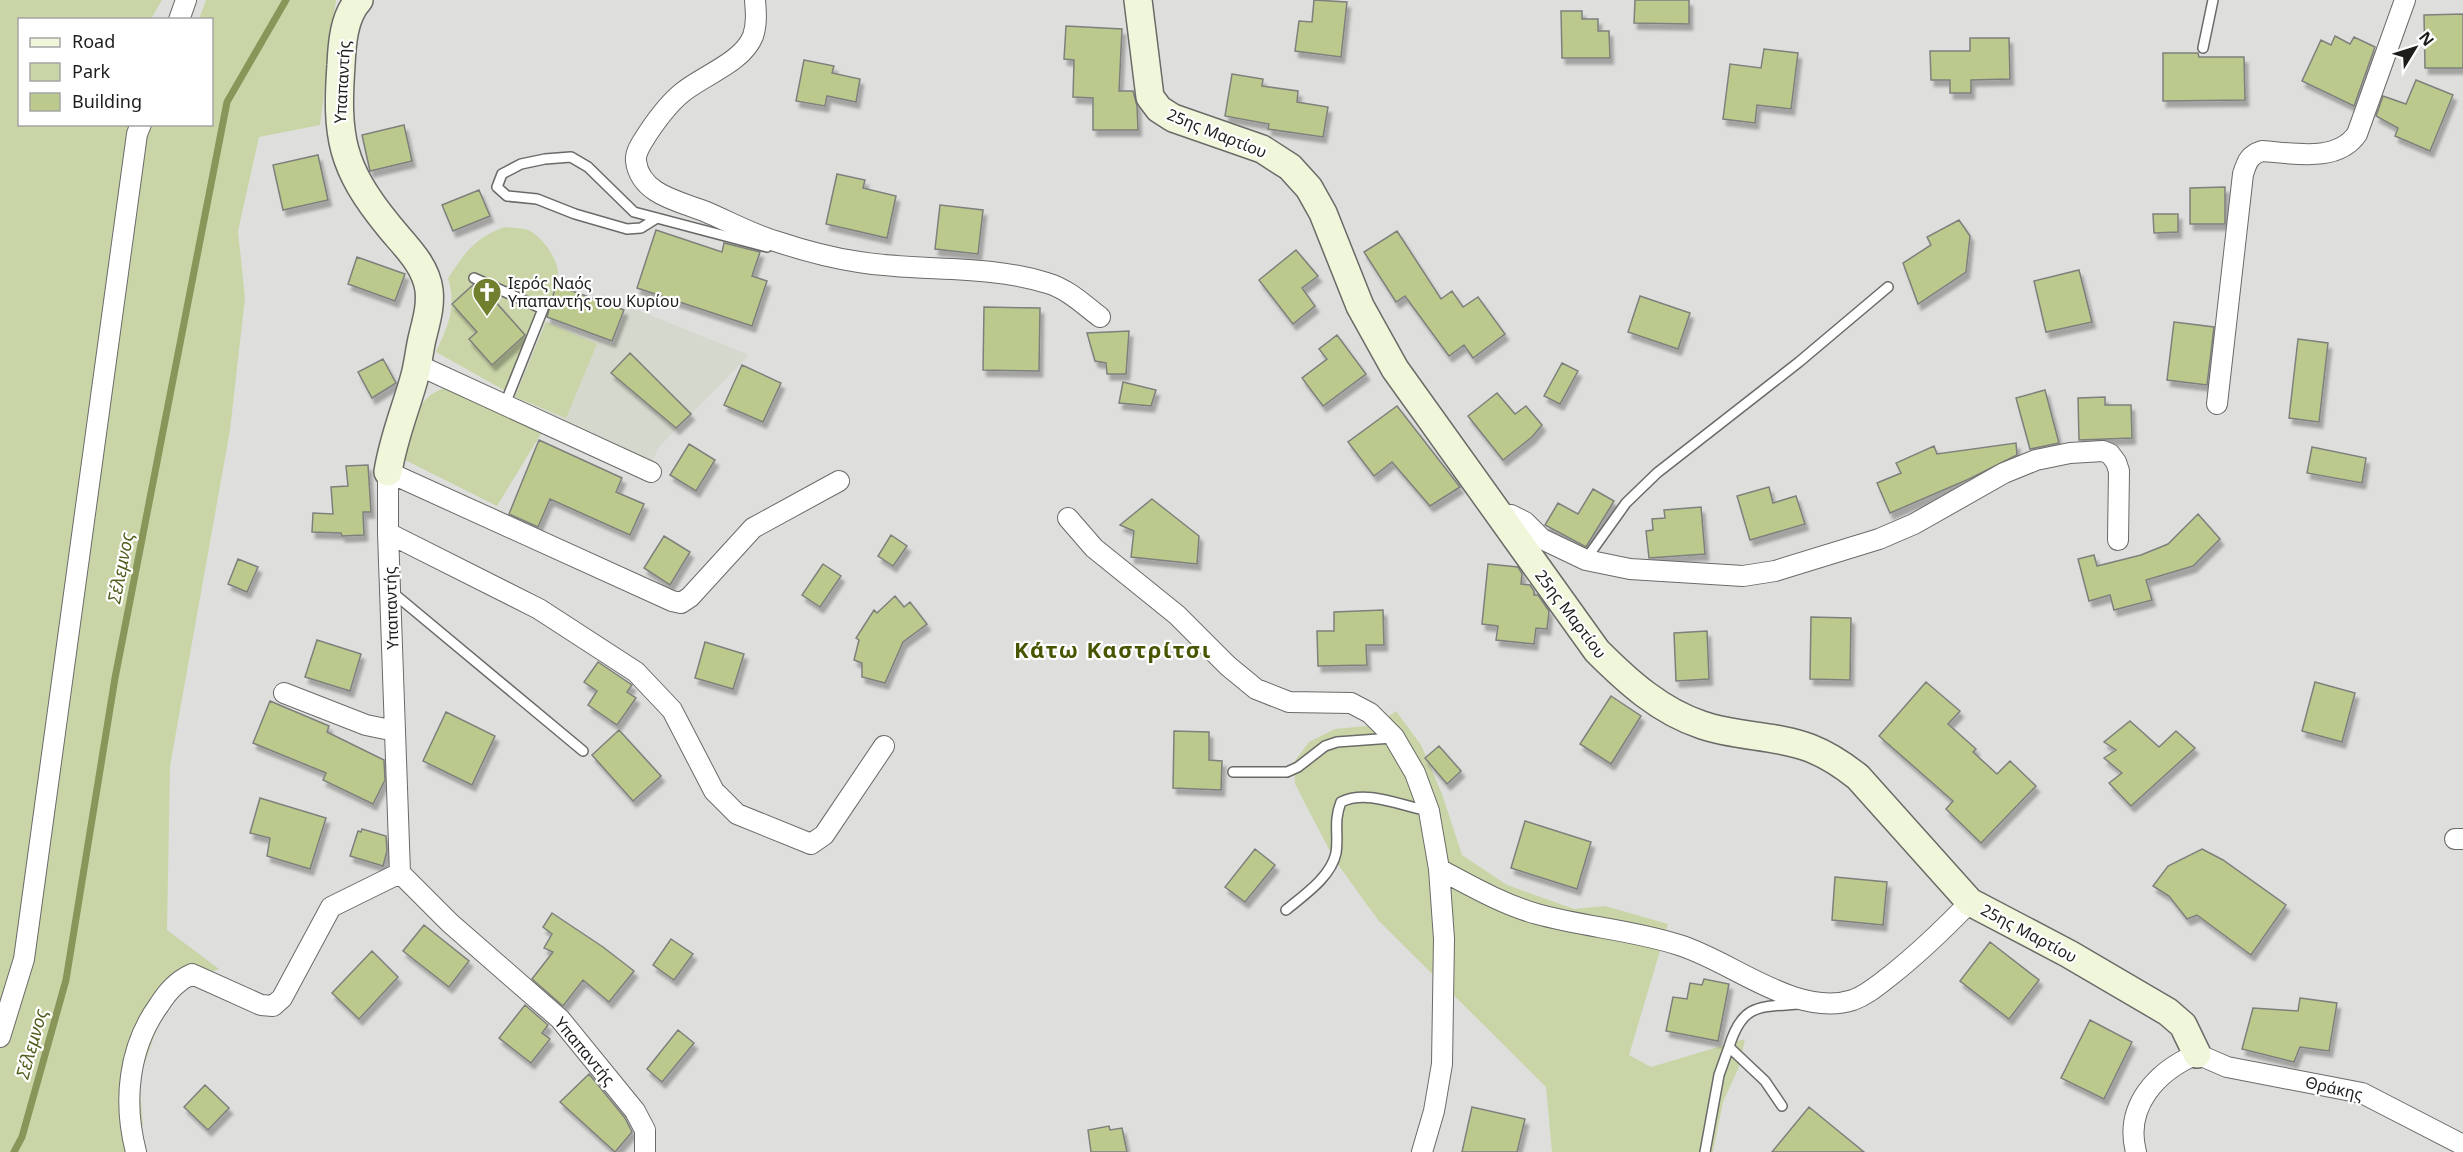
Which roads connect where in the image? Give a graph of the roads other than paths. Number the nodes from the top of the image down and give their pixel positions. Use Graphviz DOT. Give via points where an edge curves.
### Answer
graph roads {
  1 [pos="186,0"];
  2 [pos="358,0"];
  3 [pos="755,0"];
  4 [pos="1138,0"];
  5 [pos="2213,0"];
  6 [pos="2405,0"];
  7 [pos="180,18"];
  8 [pos="2203,48"];
  9 [pos="140,126"];
  10 [pos="657,218"];
  11 [pos="773,241"];
  12 [pos="474,278"];
  13 [pos="1888,287"];
  14 [pos="1100,317"];
  15 [pos="418,365"];
  16 [pos="505,404"];
  17 [pos="2217,404"];
  18 [pos="388,472"];
  19 [pos="651,472"];
  20 [pos="839,481"];
  21 [pos="1503,517"];
  22 [pos="1068,518"];
  23 [pos="388,533"];
  24 [pos="2118,540"];
  25 [pos="1586,560"];
  26 [pos="390,591"];
  27 [pos="284,693"];
  28 [pos="395,730"];
  29 [pos="1394,737"];
  30 [pos="884,746"];
  31 [pos="583,751"];
  32 [pos="1233,772"];
  33 [pos="1429,811"];
  34 [pos="1439,869"];
  35 [pos="400,873"];
  36 [pos="1970,902"];
  37 [pos="1286,910"];
  38 [pos="1810,1003"];
  39 [pos="0,1037"];
  40 [pos="1729,1047"];
  41 [pos="2197,1054"];
  42 [pos="1782,1106"];
  43 [pos="2460,1140"];
  44 [pos="136,1152"];
  45 [pos="645,1152"];
  46 [pos="1422,1152"];
  47 [pos="1705,1152"];
  48 [pos="2136,1152"];
  1 -- 7 [label="street"];
  2 -- 15 [label="street, Υπαπαντής" via="352,8 342,51 340,138 356,180 418,263 429,286 429,314"];
  3 -- 11 [label="street" via="753,38 743,51 684,91 658,116 640,144 636,159 640,177 647,186"];
  4 -- 21 [label="street, 25ης Μαρτίου" via="1150,97 1173,118 1262,149 1290,167 1309,188 1360,306 1395,369"];
  5 -- 8 [label="lane"];
  6 -- 17 [label="street" via="2352,142 2335,152 2262,151 2248,161 2243,174"];
  9 -- 39 [label="street" via="24,959"];
  10 -- 11 [label="lane" via="649,223 642,228 627,229 537,199 507,196 497,187 502,174 521,164 571,157 588,167 633,212 656,218 667,221 678,224 689,227 755,245 766,248"];
  11 -- 14 [label="street" via="860,262 974,271 1049,283"];
  12 -- 16 [label="lane" via="543,309"];
  13 -- 25 [label="lane" via="1657,473 1626,503"];
  15 -- 16 [label="street"];
  15 -- 18 [label="street, Υπαπαντής" via="394,437"];
  16 -- 19 [label="street"];
  18 -- 20 [label="street" via="681,603 753,528"];
  18 -- 23 [label="street, Υπαπαντής"];
  21 -- 25 [label="street" via="1511,515 1525,522 1542,539"];
  21 -- 36 [label="street, 25ης Μαρτίου" via="1597,651 1633,687 1667,710 1703,726 1809,747 1839,762 1858,777"];
  22 -- 29 [label="street" via="1094,548 1177,615 1256,690 1289,702 1351,704 1370,713"];
  23 -- 26 [label="street, Υπαπαντής"];
  23 -- 30 [label="street" via="539,609 636,672 672,710 714,791 737,814 811,844 824,835"];
  24 -- 25 [label="street" via="2119,471 2110,454 2103,451 2036,460 1880,539 1775,571 1743,576 1662,572"];
  26 -- 28 [label="street, Υπαπαντής"];
  26 -- 31 [label="lane"];
  27 -- 28 [label="street" via="366,725"];
  28 -- 35 [label="street, Υπαπαντής"];
  29 -- 32 [label="lane" via="1337,742 1287,772"];
  29 -- 33 [label="street" via="1415,773"];
  33 -- 34 [label="street"];
  33 -- 37 [label="lane" via="1364,797 1341,802 1332,863 1313,887"];
  34 -- 38 [label="street" via="1497,900 1536,914 1679,945"];
  34 -- 46 [label="street" via="1444,939 1442,1064"];
  35 -- 44 [label="street" via="331,907 282,998 273,1006 261,1005 192,974 169,991 145,1026 131,1066"];
  35 -- 45 [label="street, Υπαπαντής" via="450,923 560,1019 635,1111 645,1130"];
  36 -- 38 [label="street" via="1921,952 1867,994 1851,1000"];
  36 -- 41 [label="street, 25ης Μαρτίου" via="2168,1012 2183,1026"];
  38 -- 40 [label="lane" via="1772,1006 1741,1018"];
  40 -- 42 [label="lane" via="1765,1081"];
  40 -- 47 [label="lane" via="1719,1075"];
  41 -- 43 [label="street, Θράκης" via="2227,1067 2362,1093"];
  41 -- 48 [label="street" via="2169,1069 2141,1101 2133,1124"];
}
